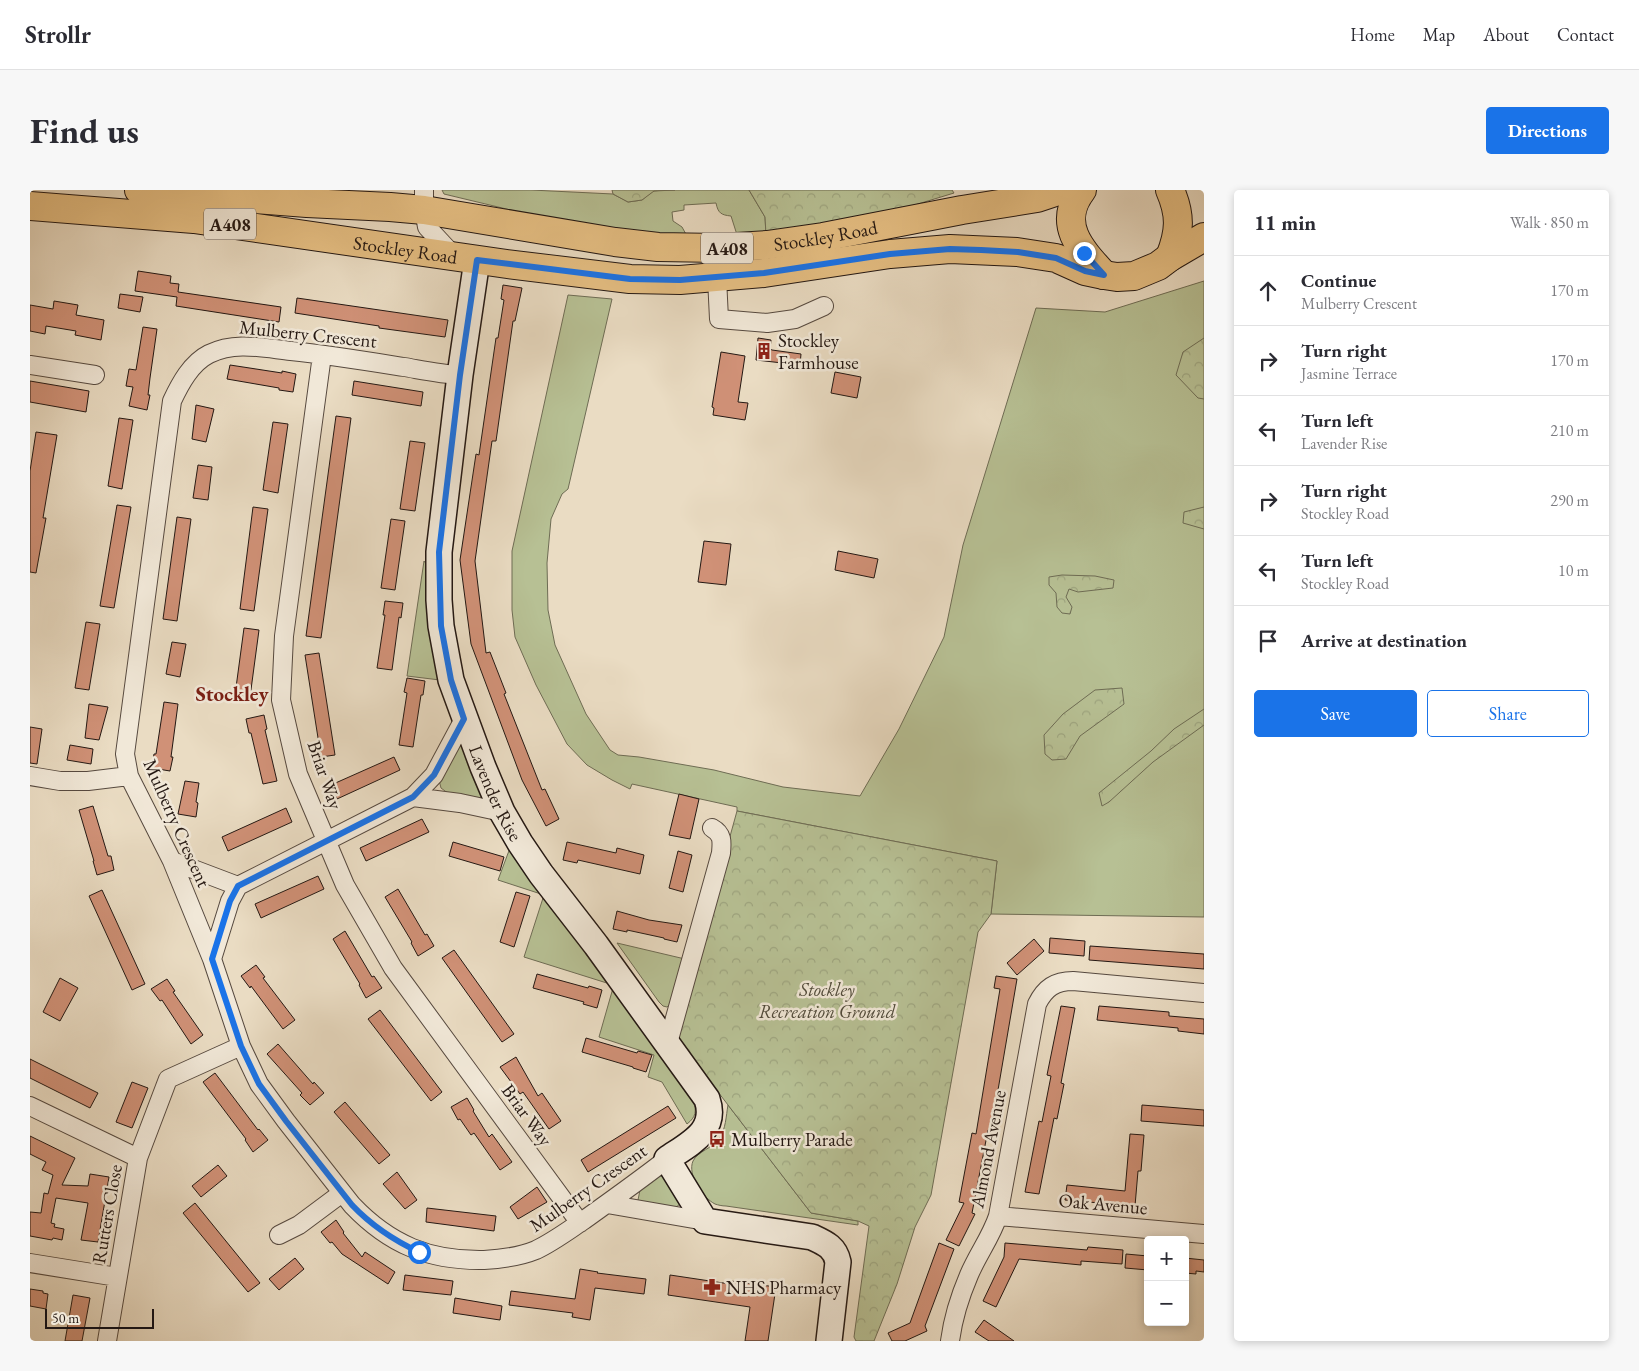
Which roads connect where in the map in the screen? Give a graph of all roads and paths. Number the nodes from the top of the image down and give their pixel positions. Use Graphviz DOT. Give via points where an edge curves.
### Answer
graph roads {
  1 [pos="140,190"];
  2 [pos="1061,190"];
  3 [pos="1082,190"];
  4 [pos="1170,190"];
  5 [pos="424,200"];
  6 [pos="30,206"];
  7 [pos="1204,237"];
  8 [pos="1170,257"];
  9 [pos="466,258"];
  10 [pos="1104,275"];
  11 [pos="717,278"];
  12 [pos="824,306"];
  13 [pos="322,355"];
  14 [pos="30,365"];
  15 [pos="95,375"];
  16 [pos="460,375"];
  17 [pos="464,719"];
  18 [pos="30,776"];
  19 [pos="129,776"];
  20 [pos="413,797"];
  21 [pos="502,812"];
  22 [pos="712,828"];
  23 [pos="326,841"];
  24 [pos="172,860"];
  25 [pos="238,886"];
  26 [pos="212,959"];
  27 [pos="1204,993"];
  28 [pos="668,1043"];
  29 [pos="241,1046"];
  30 [pos="30,1106"];
  31 [pos="138,1158"];
  32 [pos="667,1159"];
  33 [pos="342,1193"];
  34 [pos="607,1204"];
  35 [pos="998,1216"];
  36 [pos="705,1221"];
  37 [pos="580,1223"];
  38 [pos="1204,1234"];
  39 [pos="279,1235"];
  40 [pos="30,1264"];
  41 [pos="117,1277"];
  42 [pos="107,1341"];
  43 [pos="829,1341"];
  44 [pos="950,1341"];
  1 -- 5 [label="main road, Stockley Road / A408"];
  2 -- 5 [label="main road, Stockley Road / A408" via="1037,198 823,237 767,246 720,248 658,247 615,242"];
  3 -- 10 [label="main road" via="1071,212 1071,228 1077,243"];
  4 -- 8 [label="main road" via="1178,229"];
  5 -- 9 [label="street" via="427,227"];
  6 -- 9 [label="main road, Stockley Road / A408" via="194,219"];
  7 -- 8 [label="main road, Stockley Road / A408"];
  8 -- 10 [label="main road, Stockley Road / A408" via="1134,276"];
  9 -- 11 [label="main road, Stockley Road / A408" via="630,279"];
  9 -- 16 [label="street, Lavender Rise"];
  10 -- 11 [label="main road, Stockley Road / A408" via="1085,271 1056,258 1011,251 950,249"];
  11 -- 12 [label="street" via="720,319 767,323 794,319"];
  13 -- 16 [label="street, Mulberry Crescent"];
  13 -- 19 [label="street, Mulberry Crescent" via="228,347 198,361 179,385 172,401 125,754"];
  13 -- 23 [label="street, Briar Way" via="284,636 281,700 298,774"];
  14 -- 15 [label="street"];
  16 -- 17 [label="street, Lavender Rise" via="439,552 439,600 445,653"];
  17 -- 20 [label="street" via="434,775"];
  17 -- 21 [label="street, Lavender Rise"];
  18 -- 19 [label="street" via="60,781"];
  19 -- 24 [label="street, Mulberry Crescent"];
  20 -- 21 [label="street"];
  20 -- 23 [label="street"];
  21 -- 28 [label="street, Lavender Rise" via="541,874"];
  22 -- 28 [label="street" via="722,839 721,853"];
  23 -- 25 [label="street"];
  23 -- 37 [label="street, Briar Way" via="345,885 393,968"];
  24 -- 25 [label="street"];
  24 -- 26 [label="street, Mulberry Crescent"];
  25 -- 26 [label="street" via="230,901"];
  26 -- 29 [label="street, Mulberry Crescent"];
  27 -- 35 [label="street, Almond Avenue" via="1073,981 1055,983 1042,995 1037,1004"];
  28 -- 32 [label="street, Lavender Rise" via="704,1093 709,1117 705,1130"];
  29 -- 31 [label="street, Rutters Close" via="168,1079"];
  29 -- 33 [label="street, Mulberry Crescent" via="259,1084"];
  30 -- 31 [label="street, Rutters Close"];
  31 -- 41 [label="street, Rutters Close"];
  32 -- 34 [label="street, Mulberry Crescent"];
  32 -- 36 [label="street"];
  33 -- 37 [label="street, Mulberry Crescent" via="364,1218 388,1236 419,1252 450,1258 513,1258 537,1250"];
  33 -- 39 [label="street" via="300,1225"];
  34 -- 36 [label="street"];
  34 -- 37 [label="street, Mulberry Crescent"];
  35 -- 38 [label="street, Oak Avenue"];
  35 -- 44 [label="street, Almond Avenue" via="964,1287"];
  36 -- 43 [label="street" via="812,1237 831,1247 838,1262"];
  40 -- 41 [label="street, Rutters Close"];
  41 -- 42 [label="street, Rutters Close"];
}
